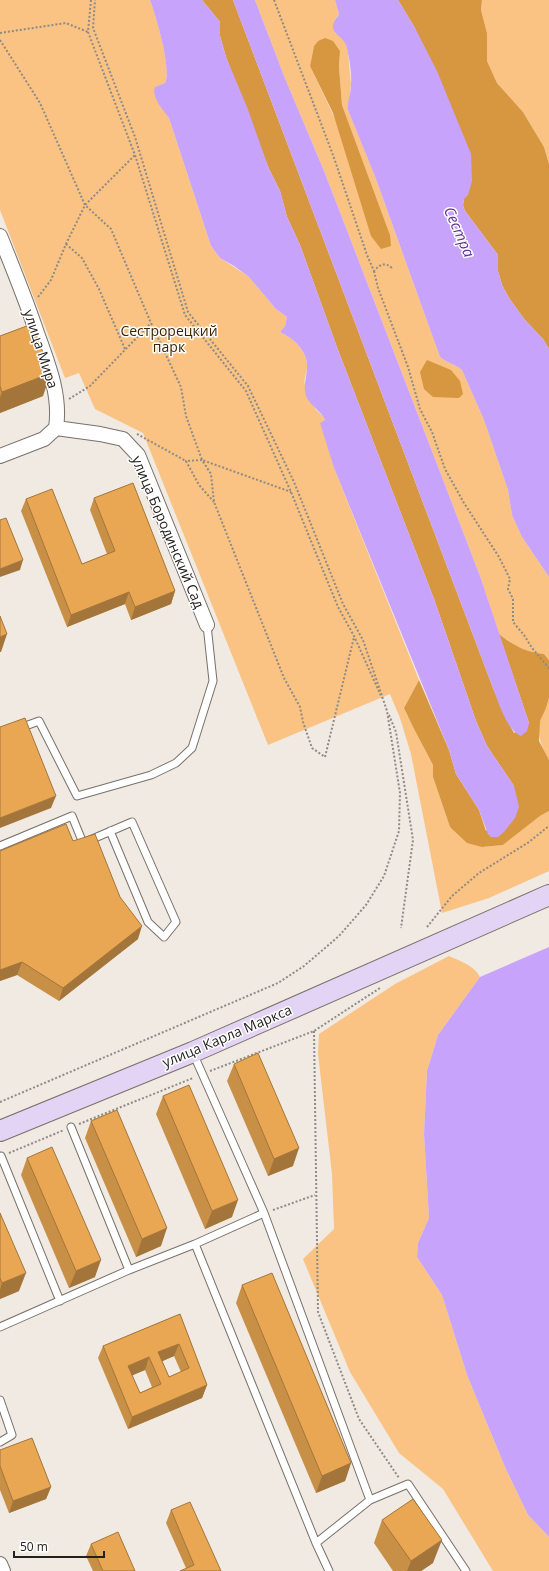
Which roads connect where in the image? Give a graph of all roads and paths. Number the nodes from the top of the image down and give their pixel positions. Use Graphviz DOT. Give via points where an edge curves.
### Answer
graph roads {
  1 [pos="91,0"];
  2 [pos="95,0"];
  3 [pos="274,0"];
  4 [pos="88,32"];
  5 [pos="0,33"];
  6 [pos="0,40"];
  7 [pos="135,155"];
  8 [pos="85,205"];
  9 [pos="0,236"];
  10 [pos="66,244"];
  11 [pos="392,268"];
  12 [pos="374,271"];
  13 [pos="29,309"];
  14 [pos="151,323"];
  15 [pos="125,349"];
  16 [pos="58,406"];
  17 [pos="56,428"];
  18 [pos="0,456"];
  19 [pos="202,460"];
  20 [pos="292,492"];
  21 [pos="214,502"];
  22 [pos="207,625"];
  23 [pos="354,636"];
  24 [pos="549,668"];
  25 [pos="387,712"];
  26 [pos="13,731"];
  27 [pos="549,826"];
  28 [pos="110,831"];
  29 [pos="0,846"];
  30 [pos="549,895"];
  31 [pos="427,927"];
  32 [pos="401,928"];
  33 [pos="381,988"];
  34 [pos="314,1031"];
  35 [pos="193,1052"];
  36 [pos="202,1074"];
  37 [pos="0,1102"];
  38 [pos="71,1127"];
  39 [pos="0,1131"];
  40 [pos="1,1156"];
  41 [pos="315,1194"];
  42 [pos="264,1213"];
  43 [pos="195,1244"];
  44 [pos="129,1270"];
  45 [pos="60,1301"];
  46 [pos="0,1327"];
  47 [pos="0,1400"];
  48 [pos="0,1442"];
  49 [pos="404,1485"];
  50 [pos="370,1500"];
  51 [pos="316,1543"];
  52 [pos="329,1571"];
  53 [pos="466,1571"];
  1 -- 4 [label="path"];
  2 -- 25 [label="path" via="93,28 135,137 188,312 248,386 294,482 343,604 363,640"];
  3 -- 12 [label="path"];
  4 -- 5 [label="path" via="66,23"];
  4 -- 7 [label="path"];
  6 -- 8 [label="path" via="40,103"];
  7 -- 8 [label="path"];
  7 -- 20 [label="path" via="185,315 246,391"];
  8 -- 10 [label="path"];
  8 -- 14 [label="path" via="111,229"];
  9 -- 13 [label="street, улица Мира"];
  10 -- 13 [label="path" via="51,280"];
  10 -- 15 [label="path" via="86,265"];
  11 -- 12 [label="path" via="383,264"];
  12 -- 24 [label="path" via="420,409 432,432 445,469 510,579 508,589 513,599 514,622"];
  13 -- 16 [label="street, улица Мира" via="52,376"];
  14 -- 15 [label="path"];
  14 -- 19 [label="path" via="181,387 186,416"];
  15 -- 16 [label="path" via="90,386"];
  16 -- 17 [label="street, улица Мира"];
  17 -- 18 [label="street" via="44,439"];
  17 -- 22 [label="street, улица Бородинский Сад" via="123,439 138,455"];
  19 -- 20 [label="path"];
  19 -- 21 [label="path" via="211,474"];
  19 -- 21 [label="path" via="186,461 199,485"];
  20 -- 23 [label="path" via="338,607"];
  21 -- 23 [label="path" via="284,678 300,707 302,722 312,748 325,756"];
  22 -- 26 [label="lane" via="213,680 192,748 176,763 151,775 77,796 40,721"];
  23 -- 25 [label="path"];
  25 -- 32 [label="path" via="396,732 413,840"];
  25 -- 37 [label="path" via="400,793 398,831 384,876 366,905 339,936 304,966 278,983"];
  27 -- 31 [label="path" via="529,842 479,873 452,896"];
  28 -- 28 [label="lane" via="132,822 176,922 164,937 148,922"];
  28 -- 29 [label="lane" via="83,843 72,816"];
  30 -- 35 [label="street, улица Карла Маркса"];
  33 -- 34 [label="path"];
  34 -- 36 [label="path"];
  34 -- 41 [label="path"];
  35 -- 36 [label="lane"];
  35 -- 39 [label="street, улица Карла Маркса"];
  36 -- 38 [label="path"];
  36 -- 42 [label="lane"];
  38 -- 40 [label="path"];
  38 -- 44 [label="lane"];
  40 -- 45 [label="lane"];
  41 -- 42 [label="path"];
  41 -- 49 [label="path" via="318,1312 359,1419"];
  42 -- 43 [label="lane"];
  42 -- 50 [label="lane"];
  43 -- 44 [label="lane"];
  43 -- 51 [label="lane"];
  44 -- 45 [label="lane"];
  45 -- 46 [label="lane"];
  47 -- 48 [label="lane" via="12,1435"];
  49 -- 50 [label="lane"];
  49 -- 53 [label="lane" via="408,1484"];
  50 -- 51 [label="lane"];
  51 -- 52 [label="lane"];
}
